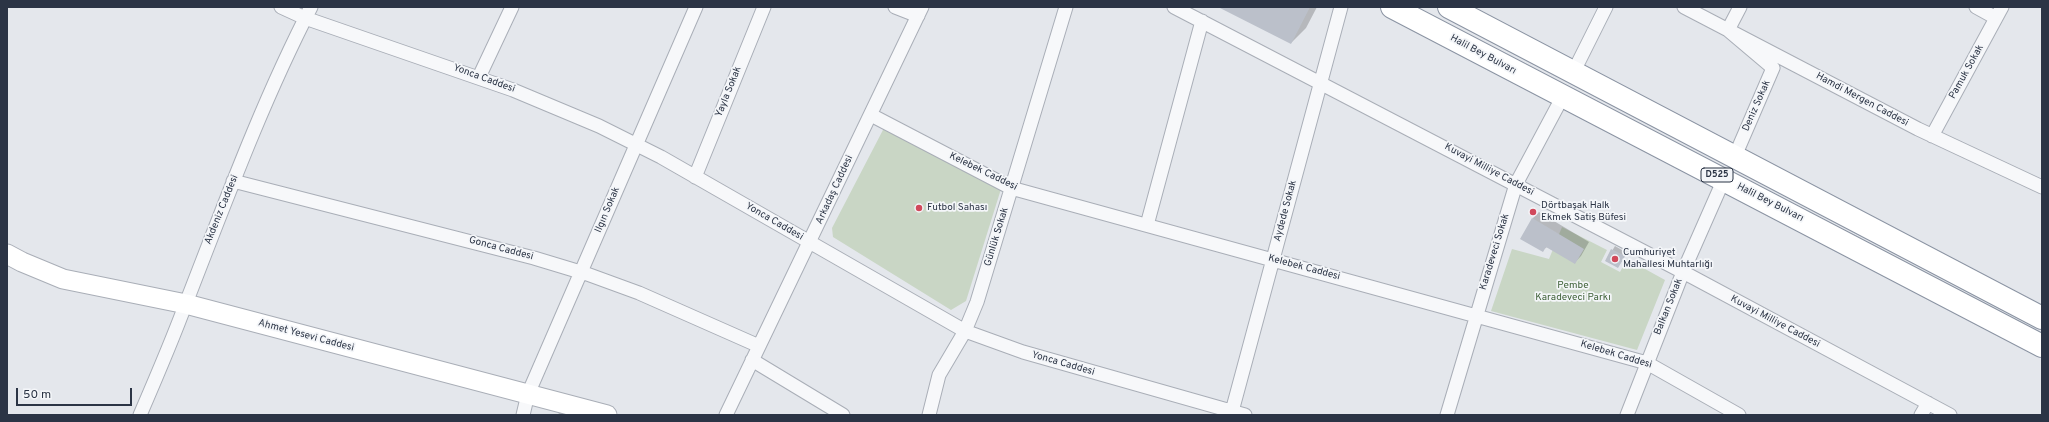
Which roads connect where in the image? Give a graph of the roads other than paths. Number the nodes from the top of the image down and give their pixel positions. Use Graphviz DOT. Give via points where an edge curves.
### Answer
graph roads {
  1 [pos="281,7"];
  2 [pos="512,7"];
  3 [pos="696,7"];
  4 [pos="764,7"];
  5 [pos="895,7"];
  6 [pos="1066,7"];
  7 [pos="1174,7"];
  8 [pos="1341,7"];
  9 [pos="1392,7"];
  10 [pos="1449,7"];
  11 [pos="1606,7"];
  12 [pos="1684,7"];
  13 [pos="1740,7"];
  14 [pos="1976,7"];
  15 [pos="308,12"];
  16 [pos="920,12"];
  17 [pos="1999,13"];
  18 [pos="1202,21"];
  19 [pos="1728,30"];
  20 [pos="1574,71"];
  21 [pos="479,77"];
  22 [pos="1321,82"];
  23 [pos="1563,96"];
  24 [pos="871,115"];
  25 [pos="1932,136"];
  26 [pos="636,144"];
  27 [pos="1735,156"];
  28 [pos="695,177"];
  29 [pos="1724,179"];
  30 [pos="233,181"];
  31 [pos="1516,184"];
  32 [pos="2042,187"];
  33 [pos="1012,188"];
  34 [pos="1147,225"];
  35 [pos="810,243"];
  36 [pos="7,254"];
  37 [pos="1273,260"];
  38 [pos="1683,272"];
  39 [pos="580,274"];
  40 [pos="186,304"];
  41 [pos="1476,316"];
  42 [pos="2042,318"];
  43 [pos="965,331"];
  44 [pos="759,346"];
  45 [pos="2042,346"];
  46 [pos="752,360"];
  47 [pos="1647,363"];
  48 [pos="528,394"];
  49 [pos="1928,403"];
  50 [pos="1232,413"];
  51 [pos="140,415"];
  52 [pos="523,415"];
  53 [pos="606,415"];
  54 [pos="726,415"];
  55 [pos="843,415"];
  56 [pos="929,415"];
  57 [pos="1245,415"];
  58 [pos="1447,415"];
  59 [pos="1627,415"];
  60 [pos="1739,415"];
  61 [pos="1921,415"];
  62 [pos="1950,415"];
  1 -- 15 [label="street, Yonca Caddesi"];
  2 -- 21 [label="street"];
  3 -- 26 [label="street, Ilgın Sokak"];
  4 -- 28 [label="street, Yayla Sokak"];
  5 -- 16 [label="street"];
  6 -- 33 [label="street, Günlük Sokak"];
  7 -- 18 [label="street, Kuvayi Milliye Caddesi"];
  8 -- 22 [label="street, Aydede Sokak"];
  9 -- 23 [label="highway, Halil Bey Bulvarı / D525"];
  10 -- 20 [label="highway, D525"];
  11 -- 20 [label="street"];
  12 -- 19 [label="street, Hamdi Mergen Caddesi"];
  13 -- 19 [label="street"];
  14 -- 17 [label="street"];
  15 -- 21 [label="street, Yonca Caddesi"];
  15 -- 30 [label="street, Akdeniz Caddesi" via="272,88"];
  16 -- 24 [label="street, Arkadaş Caddesi"];
  17 -- 25 [label="street, Pamuk Sokak"];
  18 -- 22 [label="street, Kuvayi Milliye Caddesi"];
  18 -- 34 [label="street"];
  19 -- 25 [label="street, Hamdi Mergen Caddesi"];
  19 -- 27 [label="street, Deniz Sokak" via="1773,68"];
  20 -- 27 [label="highway, D525"];
  21 -- 26 [label="street, Yonca Caddesi" via="551,104"];
  22 -- 31 [label="street, Kuvayi Milliye Caddesi"];
  22 -- 37 [label="street, Aydede Sokak"];
  23 -- 29 [label="highway, Halil Bey Bulvarı / D525"];
  23 -- 31 [label="street, Karadeveci Sokak"];
  24 -- 33 [label="street, Kelebek Caddesi"];
  24 -- 35 [label="street, Arkadaş Caddesi"];
  25 -- 32 [label="street, Hamdi Mergen Caddesi"];
  26 -- 28 [label="street, Yonca Caddesi"];
  26 -- 39 [label="street, Ilgın Sokak"];
  27 -- 42 [label="highway, D525"];
  28 -- 35 [label="street, Yonca Caddesi"];
  29 -- 38 [label="street, Balkan Sokak"];
  29 -- 45 [label="highway, Halil Bey Bulvarı / D525"];
  30 -- 39 [label="street, Gonca Caddesi" via="534,258"];
  30 -- 40 [label="street, Akdeniz Caddesi"];
  31 -- 38 [label="street, Kuvayi Milliye Caddesi"];
  31 -- 41 [label="street, Karadeveci Sokak"];
  33 -- 34 [label="street, Kelebek Caddesi"];
  33 -- 43 [label="street, Günlük Sokak" via="977,302"];
  34 -- 37 [label="street, Kelebek Caddesi"];
  35 -- 43 [label="street, Yonca Caddesi"];
  35 -- 44 [label="street, Arkadaş Caddesi"];
  36 -- 40 [label="street, Ahmet Yesevi Caddesi" via="63,278"];
  37 -- 41 [label="street, Kelebek Caddesi"];
  37 -- 50 [label="street, Aydede Sokak"];
  38 -- 47 [label="street, Balkan Sokak"];
  38 -- 49 [label="street, Kuvayi Milliye Caddesi"];
  39 -- 44 [label="street, Gonca Caddesi" via="639,293"];
  39 -- 48 [label="street, Ilgın Sokak"];
  40 -- 48 [label="street, Ahmet Yesevi Caddesi"];
  40 -- 51 [label="street, Akdeniz Caddesi"];
  41 -- 47 [label="street, Kelebek Caddesi"];
  41 -- 58 [label="street, Karadeveci Sokak"];
  43 -- 50 [label="street, Yonca Caddesi" via="1023,352"];
  43 -- 56 [label="street, Günlük Sokak" via="939,375"];
  44 -- 46 [label="street, Arkadaş Caddesi"];
  46 -- 54 [label="street, Arkadaş Caddesi"];
  46 -- 55 [label="street"];
  47 -- 59 [label="street, Balkan Sokak"];
  47 -- 60 [label="street, Kelebek Caddesi"];
  48 -- 52 [label="street, Ilgın Sokak"];
  48 -- 53 [label="street, Ahmet Yesevi Caddesi"];
  49 -- 61 [label="street"];
  49 -- 62 [label="street, Kuvayi Milliye Caddesi"];
  50 -- 57 [label="street, Yonca Caddesi"];
}
